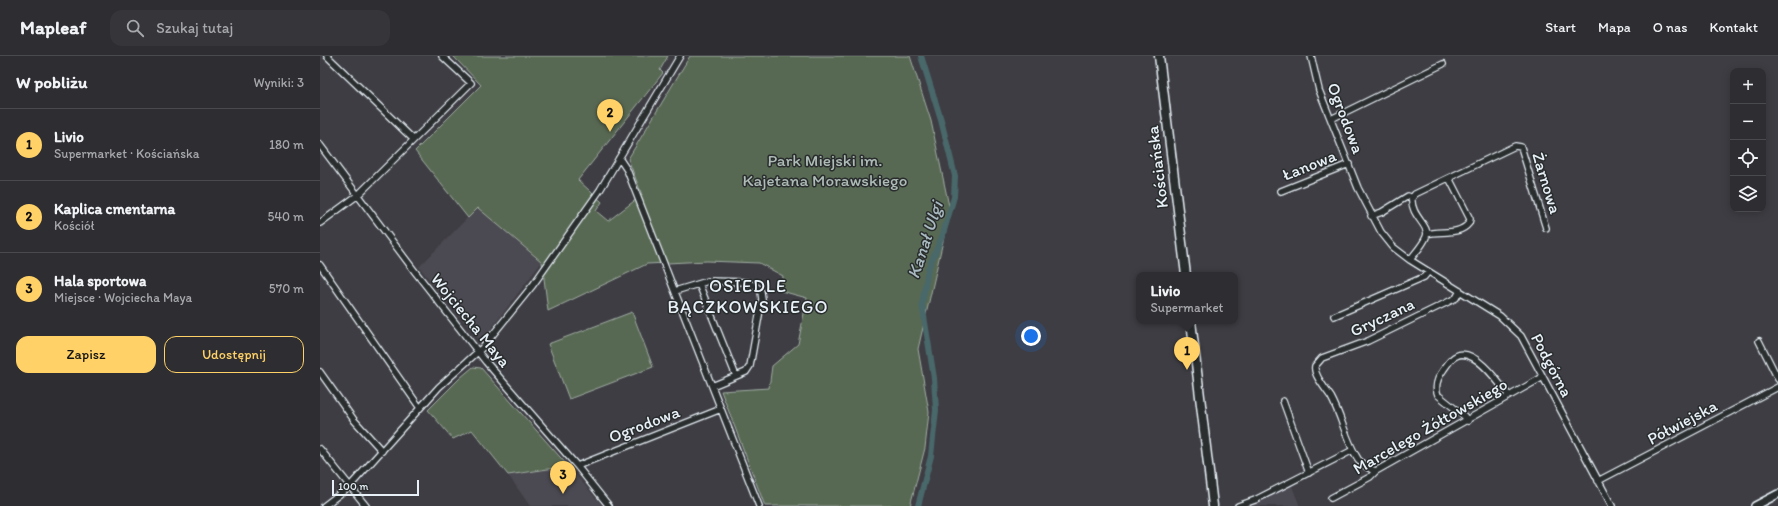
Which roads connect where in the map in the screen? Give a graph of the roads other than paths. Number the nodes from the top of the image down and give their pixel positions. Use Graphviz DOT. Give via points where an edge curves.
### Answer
graph roads {
  1 [pos="327,56"];
  2 [pos="442,56"];
  3 [pos="680,56"];
  4 [pos="1159,56"];
  5 [pos="1312,56"];
  6 [pos="1443,64"];
  7 [pos="1331,119"];
  8 [pos="413,139"];
  9 [pos="320,145"];
  10 [pos="619,158"];
  11 [pos="1349,164"];
  12 [pos="1449,178"];
  13 [pos="1358,188"];
  14 [pos="1280,191"];
  15 [pos="358,195"];
  16 [pos="1412,198"];
  17 [pos="1371,216"];
  18 [pos="320,223"];
  19 [pos="1546,228"];
  20 [pos="1427,234"];
  21 [pos="1410,260"];
  22 [pos="320,265"];
  23 [pos="1186,272"];
  24 [pos="1428,272"];
  25 [pos="699,284"];
  26 [pos="675,291"];
  27 [pos="1460,291"];
  28 [pos="1334,316"];
  29 [pos="1191,324"];
  30 [pos="1759,341"];
  31 [pos="478,352"];
  32 [pos="320,372"];
  33 [pos="736,376"];
  34 [pos="1543,377"];
  35 [pos="1778,379"];
  36 [pos="712,386"];
  37 [pos="1778,387"];
  38 [pos="1509,396"];
  39 [pos="1283,401"];
  40 [pos="420,408"];
  41 [pos="721,409"];
  42 [pos="1468,420"];
  43 [pos="320,449"];
  44 [pos="1353,450"];
  45 [pos="382,451"];
  46 [pos="577,466"];
  47 [pos="1376,471"];
  48 [pos="1309,473"];
  49 [pos="1598,481"];
  50 [pos="350,486"];
  51 [pos="1778,494"];
  52 [pos="1331,498"];
  53 [pos="324,506"];
  54 [pos="366,506"];
  55 [pos="608,506"];
  56 [pos="759,506"];
  57 [pos="1213,506"];
  58 [pos="1238,506"];
  59 [pos="1612,506"];
  60 [pos="1755,506"];
  1 -- 8 [label="street"];
  2 -- 8 [label="street" via="471,83"];
  3 -- 10 [label="street"];
  4 -- 23 [label="main road, Kościańska"];
  5 -- 7 [label="street, Ogrodowa" via="1319,90"];
  6 -- 7 [label="street"];
  7 -- 11 [label="street, Ogrodowa"];
  8 -- 15 [label="street"];
  9 -- 15 [label="street, Wojciecha Maya"];
  10 -- 26 [label="street" via="627,170"];
  10 -- 31 [label="street" via="600,190 544,270"];
  11 -- 13 [label="street, Ogrodowa"];
  11 -- 14 [label="street, Łanowa"];
  12 -- 16 [label="street" via="1415,194"];
  12 -- 19 [label="street, Żarnowa" via="1515,146 1521,147"];
  12 -- 20 [label="street" via="1470,218 1469,223 1460,230 1450,233"];
  13 -- 17 [label="street, Podgórna"];
  15 -- 18 [label="street"];
  15 -- 31 [label="street, Wojciecha Maya"];
  16 -- 17 [label="street" via="1408,196"];
  16 -- 20 [label="street" via="1413,211 1426,228"];
  17 -- 21 [label="street, Podgórna" via="1393,246"];
  20 -- 21 [label="street"];
  21 -- 24 [label="street, Podgórna"];
  22 -- 40 [label="street"];
  24 -- 27 [label="street, Podgórna"];
  24 -- 28 [label="street" via="1424,277"];
  25 -- 26 [label="street"];
  25 -- 33 [label="street"];
  25 -- 33 [label="street" via="708,281 747,282 761,292 750,366 746,372"];
  26 -- 36 [label="street"];
  27 -- 34 [label="street, Podgórna" via="1514,327 1527,345"];
  27 -- 44 [label="street, Gryczana" via="1456,298 1368,341 1322,358 1315,366 1315,374 1337,409"];
  29 -- 57 [label="main road"];
  30 -- 35 [label="street"];
  31 -- 40 [label="street"];
  31 -- 46 [label="street, Wojciecha Maya"];
  32 -- 45 [label="street" via="354,420"];
  33 -- 36 [label="street"];
  34 -- 38 [label="street, Marcelego Żółtowskiego"];
  34 -- 49 [label="street, Podgórna"];
  36 -- 41 [label="street"];
  37 -- 49 [label="street, Półwiejska"];
  38 -- 42 [label="street, Marcelego Żółtowskiego"];
  38 -- 42 [label="street" via="1492,373 1473,357 1466,354 1457,355 1439,378 1436,391"];
  39 -- 48 [label="street"];
  40 -- 45 [label="street"];
  41 -- 46 [label="street, Ogrodowa"];
  41 -- 56 [label="street"];
  42 -- 47 [label="street, Marcelego Żółtowskiego"];
  43 -- 50 [label="street"];
  44 -- 47 [label="street" via="1366,467"];
  44 -- 48 [label="street, Marcelego Żółtowskiego"];
  45 -- 50 [label="street"];
  46 -- 55 [label="street, Wojciecha Maya"];
  47 -- 52 [label="street, Marcelego Żółtowskiego" via="1370,477"];
  48 -- 58 [label="street, Marcelego Żółtowskiego"];
  49 -- 59 [label="street, Podgórna"];
  50 -- 53 [label="street"];
  50 -- 54 [label="street"];
  51 -- 60 [label="street"];
}
